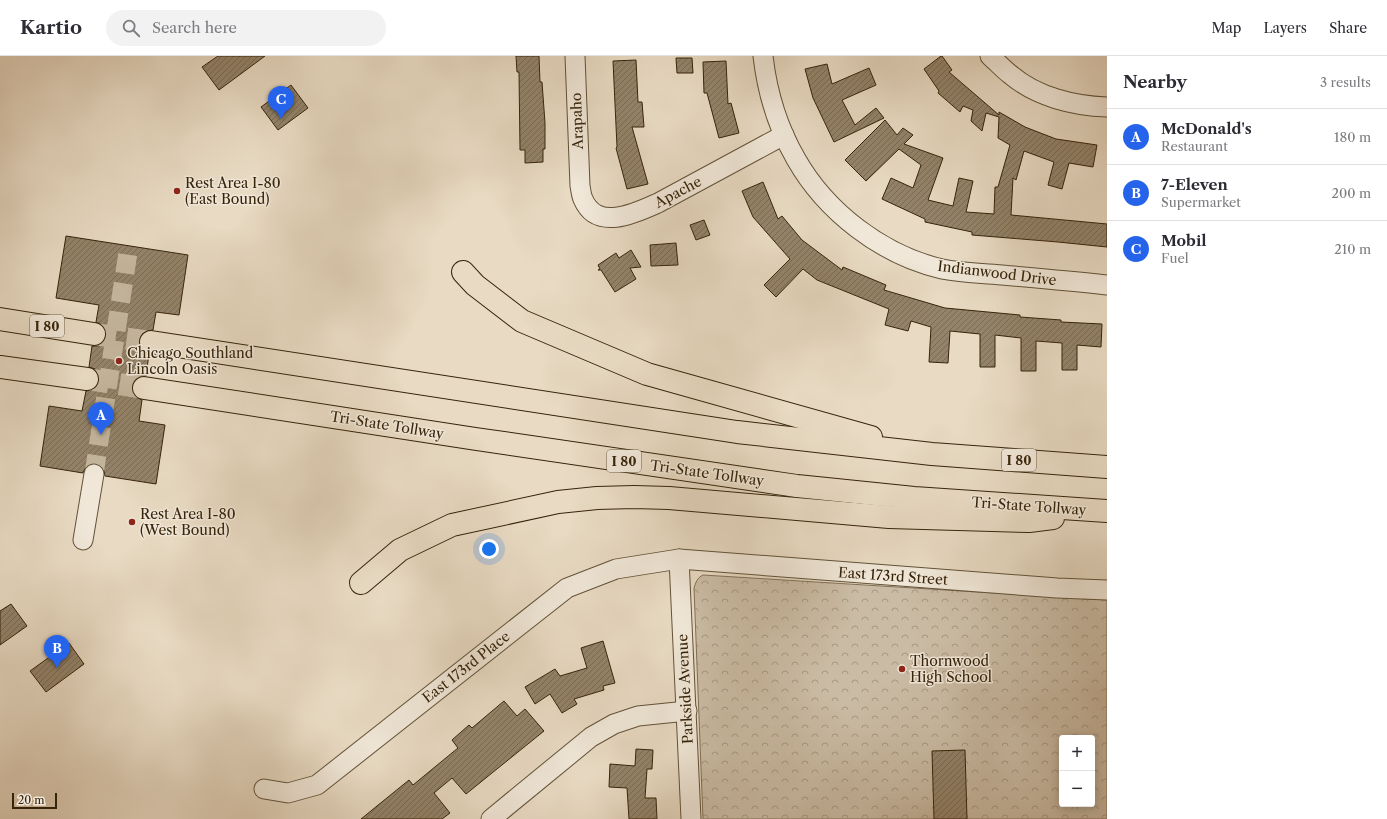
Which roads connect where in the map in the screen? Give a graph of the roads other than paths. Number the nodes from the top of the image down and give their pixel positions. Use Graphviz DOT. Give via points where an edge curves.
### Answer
graph roads {
  1 [pos="575,56"];
  2 [pos="763,56"];
  3 [pos="990,56"];
  4 [pos="1107,107"];
  5 [pos="784,135"];
  6 [pos="580,186"];
  7 [pos="462,272"];
  8 [pos="1107,285"];
  9 [pos="0,319"];
  10 [pos="94,334"];
  11 [pos="151,342"];
  12 [pos="0,367"];
  13 [pos="87,379"];
  14 [pos="144,388"];
  15 [pos="932,454"];
  16 [pos="1107,467"];
  17 [pos="94,474"];
  18 [pos="1107,511"];
  19 [pos="83,540"];
  20 [pos="679,559"];
  21 [pos="361,583"];
  22 [pos="1107,590"];
  23 [pos="687,711"];
  24 [pos="264,789"];
  25 [pos="491,819"];
  26 [pos="691,819"];
  1 -- 6 [label="street, Arapaho"];
  2 -- 5 [label="street, Indianwood Drive" via="773,104"];
  3 -- 4 [label="street" via="1011,76 1036,91 1068,102"];
  5 -- 6 [label="street, Apache" via="658,203 621,217 607,218 596,214 583,199"];
  5 -- 8 [label="street, Indianwood Drive" via="796,160 816,188 838,212 863,233 887,248 942,268"];
  7 -- 15 [label="highway" via="522,321 646,374"];
  9 -- 10 [label="highway, I 80"];
  11 -- 15 [label="highway, I 80" via="737,432"];
  12 -- 13 [label="highway"];
  14 -- 18 [label="highway, Tri-State Tollway / I 80" via="797,486 914,498"];
  15 -- 16 [label="highway, I 80"];
  17 -- 19 [label="street"];
  18 -- 21 [label="highway" via="1028,521 889,517 669,498 589,498 558,502 452,526 400,550"];
  20 -- 22 [label="street, East 173rd Street"];
  20 -- 23 [label="street, Parkside Avenue"];
  20 -- 24 [label="street, East 173rd Place" via="616,569 567,588 317,785 288,793"];
  23 -- 25 [label="street" via="638,716 614,724 591,737"];
  23 -- 26 [label="street, Parkside Avenue"];
}
